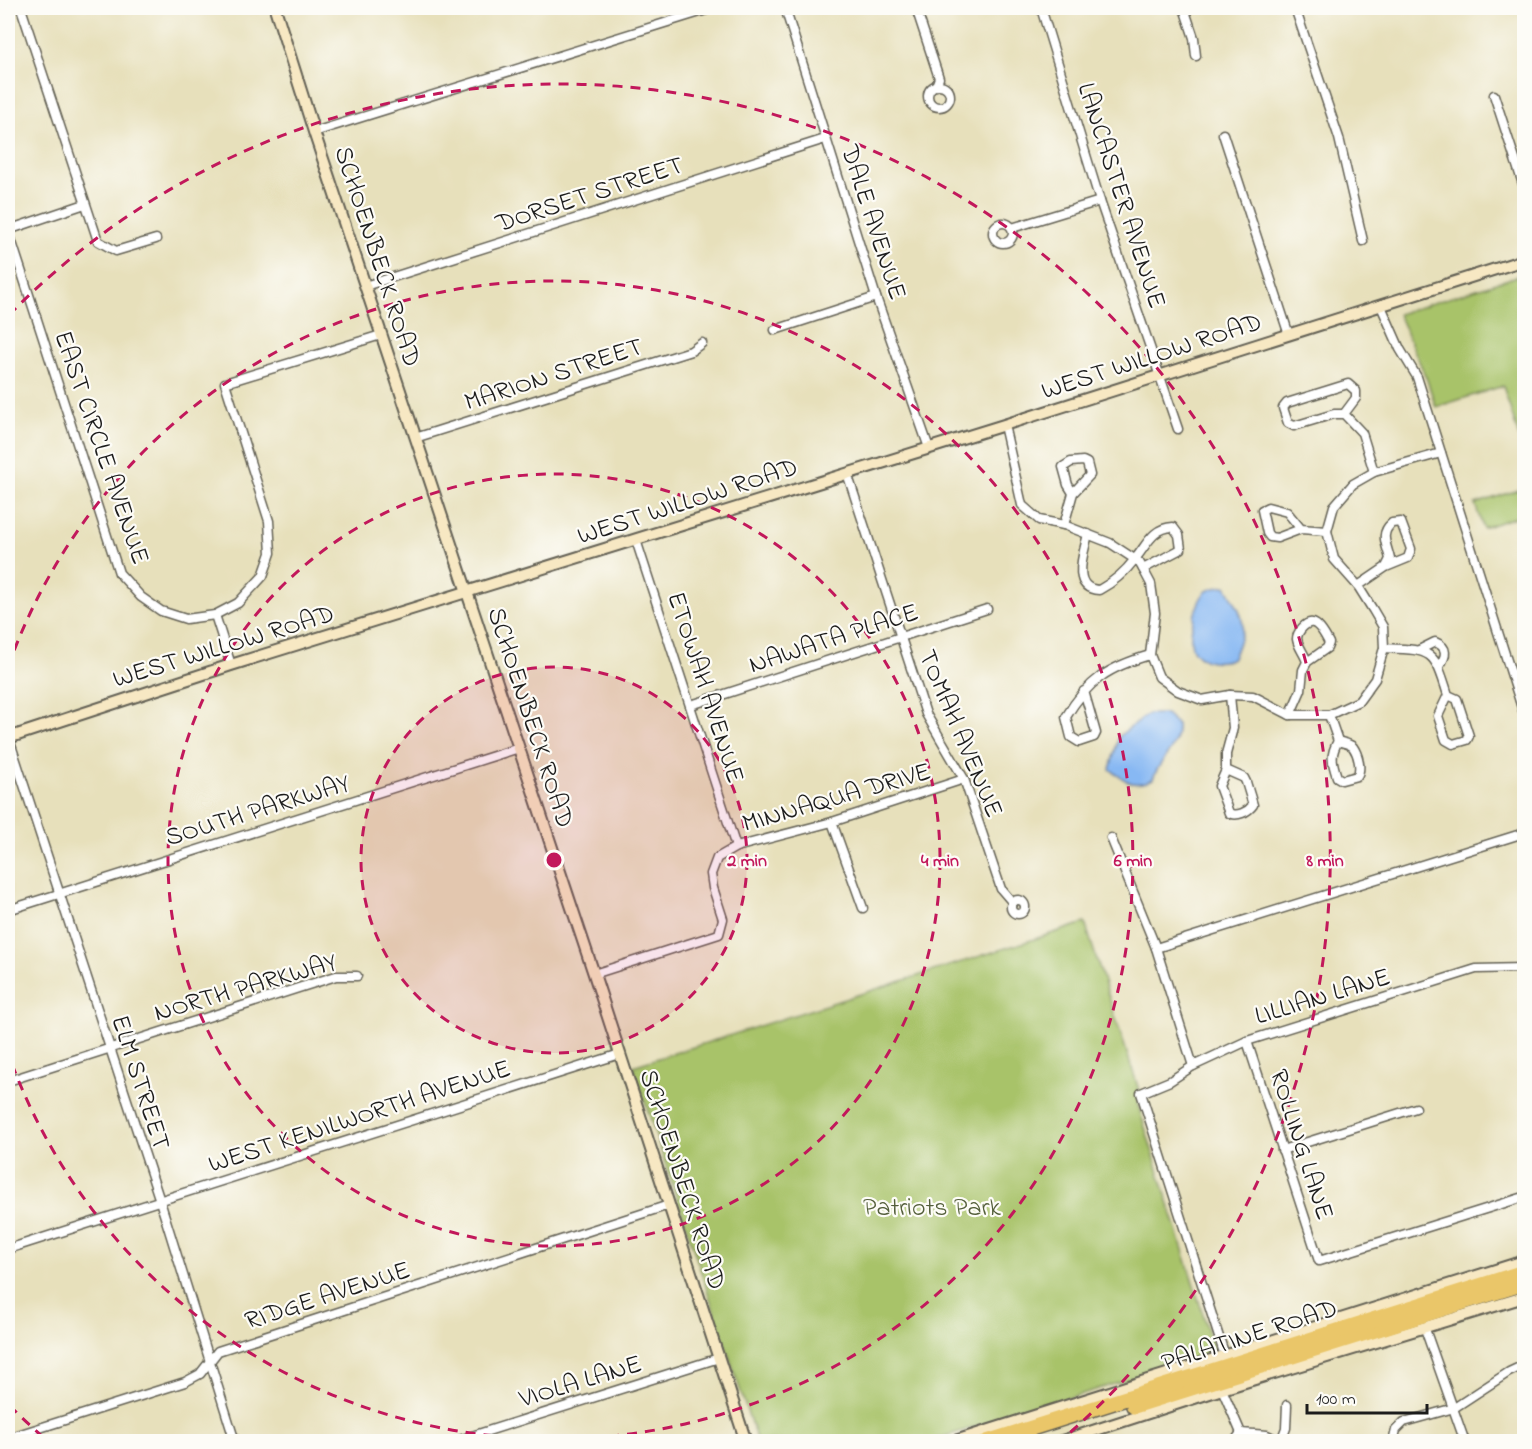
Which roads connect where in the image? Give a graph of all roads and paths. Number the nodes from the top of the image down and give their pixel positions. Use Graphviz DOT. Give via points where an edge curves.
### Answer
graph roads {
  1 [pos="21,8"];
  2 [pos="275,8"];
  3 [pos="713,8"];
  4 [pos="786,8"];
  5 [pos="916,8"];
  6 [pos="1041,8"];
  7 [pos="1184,8"];
  8 [pos="1295,8"];
  9 [pos="1196,56"];
  10 [pos="936,86"];
  11 [pos="1494,95"];
  12 [pos="314,132"];
  13 [pos="1223,134"];
  14 [pos="825,139"];
  15 [pos="1524,187"];
  16 [pos="1100,201"];
  17 [pos="85,204"];
  18 [pos="1012,228"];
  19 [pos="8,230"];
  20 [pos="156,239"];
  21 [pos="1363,240"];
  22 [pos="1524,260"];
  23 [pos="365,286"];
  24 [pos="876,297"];
  25 [pos="1381,306"];
  26 [pos="775,330"];
  27 [pos="381,335"];
  28 [pos="1289,335"];
  29 [pos="702,343"];
  30 [pos="1161,375"];
  31 [pos="1344,414"];
  32 [pos="1004,425"];
  33 [pos="1178,429"];
  34 [pos="415,438"];
  35 [pos="929,448"];
  36 [pos="1441,453"];
  37 [pos="1374,472"];
  38 [pos="847,473"];
  39 [pos="1073,493"];
  40 [pos="1064,525"];
  41 [pos="1301,529"];
  42 [pos="1327,531"];
  43 [pos="1088,534"];
  44 [pos="636,540"];
  45 [pos="1135,560"];
  46 [pos="1386,567"];
  47 [pos="1143,569"];
  48 [pos="1358,586"];
  49 [pos="467,593"];
  50 [pos="987,609"];
  51 [pos="215,615"];
  52 [pos="900,637"];
  53 [pos="1384,648"];
  54 [pos="1419,650"];
  55 [pos="1150,656"];
  56 [pos="1307,662"];
  57 [pos="231,665"];
  58 [pos="1439,666"];
  59 [pos="1084,691"];
  60 [pos="1230,695"];
  61 [pos="1448,695"];
  62 [pos="692,705"];
  63 [pos="1524,714"];
  64 [pos="1290,715"];
  65 [pos="1329,715"];
  66 [pos="8,737"];
  67 [pos="1338,741"];
  68 [pos="519,748"];
  69 [pos="1226,770"];
  70 [pos="964,779"];
  71 [pos="832,822"];
  72 [pos="1524,832"];
  73 [pos="1111,838"];
  74 [pos="736,847"];
  75 [pos="57,894"];
  76 [pos="1013,903"];
  77 [pos="862,908"];
  78 [pos="8,910"];
  79 [pos="1156,948"];
  80 [pos="1524,968"];
  81 [pos="594,974"];
  82 [pos="357,976"];
  83 [pos="1246,1041"];
  84 [pos="109,1048"];
  85 [pos="620,1053"];
  86 [pos="1193,1066"];
  87 [pos="8,1081"];
  88 [pos="1416,1108"];
  89 [pos="1282,1150"];
  90 [pos="1524,1197"];
  91 [pos="160,1202"];
  92 [pos="669,1205"];
  93 [pos="8,1249"];
  94 [pos="1524,1261"];
  95 [pos="1524,1272"];
  96 [pos="1524,1283"];
  97 [pos="1524,1297"];
  98 [pos="1425,1329"];
  99 [pos="1287,1347"];
  100 [pos="1226,1356"];
  101 [pos="719,1358"];
  102 [pos="209,1362"];
  103 [pos="1524,1365"];
  104 [pos="1222,1389"];
  105 [pos="1104,1395"];
  106 [pos="1287,1405"];
  107 [pos="1454,1408"];
  108 [pos="1241,1433"];
  109 [pos="8,1437"];
  110 [pos="1281,1441"];
  111 [pos="235,1442"];
  112 [pos="453,1442"];
  113 [pos="746,1442"];
  114 [pos="952,1442"];
  115 [pos="987,1442"];
  116 [pos="1019,1442"];
  117 [pos="1059,1442"];
  118 [pos="1234,1442"];
  119 [pos="1393,1442"];
  120 [pos="1465,1442"];
  1 -- 17 [label="street"];
  2 -- 12 [label="street, SCHOENBECK ROAD"];
  3 -- 12 [label="street"];
  4 -- 14 [label="street, DALE AVENUE"];
  5 -- 10 [label="street" via="939,78"];
  6 -- 16 [label="street, LANCASTER AVENUE"];
  7 -- 9 [label="street"];
  8 -- 21 [label="street" via="1338,138"];
  11 -- 15 [label="street"];
  12 -- 23 [label="street, SCHOENBECK ROAD"];
  13 -- 28 [label="street"];
  14 -- 23 [label="street, DORSET STREET"];
  14 -- 24 [label="street, DALE AVENUE"];
  16 -- 18 [label="street"];
  16 -- 30 [label="street, LANCASTER AVENUE"];
  17 -- 19 [label="street"];
  17 -- 20 [label="street" via="98,241 116,251"];
  19 -- 51 [label="street, EAST CIRCLE AVENUE" via="119,573 141,597 161,611 186,619"];
  22 -- 25 [label="street, WEST WILLOW ROAD"];
  23 -- 27 [label="street, SCHOENBECK ROAD"];
  24 -- 26 [label="street"];
  24 -- 35 [label="street, DALE AVENUE"];
  25 -- 28 [label="street, WEST WILLOW ROAD"];
  25 -- 36 [label="street" via="1417,377"];
  27 -- 34 [label="street, SCHOENBECK ROAD"];
  27 -- 51 [label="street" via="225,383 269,521 271,553 263,576 238,603"];
  28 -- 30 [label="street, WEST WILLOW ROAD"];
  29 -- 34 [label="street, MARION STREET" via="691,351"];
  30 -- 32 [label="street, WEST WILLOW ROAD"];
  30 -- 33 [label="street, LANCASTER AVENUE"];
  31 -- 31 [label="street" via="1356,398 1356,391 1348,384 1287,403 1283,408 1288,423 1294,426"];
  31 -- 37 [label="street" via="1362,433"];
  32 -- 35 [label="street, WEST WILLOW ROAD"];
  32 -- 40 [label="street" via="1022,505 1039,520"];
  34 -- 49 [label="street, SCHOENBECK ROAD"];
  35 -- 38 [label="street, WEST WILLOW ROAD"];
  36 -- 37 [label="street"];
  36 -- 63 [label="street"];
  37 -- 42 [label="street" via="1353,484 1334,506"];
  38 -- 44 [label="street, WEST WILLOW ROAD"];
  38 -- 52 [label="street, TOMAH AVENUE"];
  39 -- 40 [label="street"];
  40 -- 43 [label="street"];
  41 -- 41 [label="street" via="1287,512 1268,507 1262,510 1270,537"];
  41 -- 42 [label="street"];
  42 -- 48 [label="street" via="1334,559"];
  43 -- 45 [label="street"];
  43 -- 45 [label="street" via="1081,576 1089,589 1099,590"];
  44 -- 49 [label="street, WEST WILLOW ROAD"];
  44 -- 62 [label="street, ETOWAH AVENUE"];
  45 -- 47 [label="street"];
  45 -- 47 [label="street" via="1160,530 1177,530 1181,549"];
  46 -- 46 [label="street" via="1410,554 1401,522 1392,523 1384,532 1389,559"];
  46 -- 48 [label="street"];
  47 -- 55 [label="street" via="1151,584 1155,613"];
  48 -- 53 [label="street" via="1383,627"];
  49 -- 57 [label="street, WEST WILLOW ROAD"];
  49 -- 68 [label="street, SCHOENBECK ROAD"];
  50 -- 52 [label="street, NAWATA PLACE"];
  51 -- 57 [label="street"];
  52 -- 62 [label="street, NAWATA PLACE"];
  52 -- 70 [label="street, TOMAH AVENUE" via="926,714"];
  53 -- 54 [label="street"];
  53 -- 65 [label="street" via="1375,679 1359,701"];
  54 -- 58 [label="street"];
  54 -- 58 [label="street" via="1435,642 1441,644 1445,654"];
  55 -- 59 [label="street" via="1119,665"];
  55 -- 60 [label="street" via="1159,677 1178,691 1202,700"];
  56 -- 56 [label="street" via="1329,643 1312,623 1297,636"];
  56 -- 64 [label="street"];
  57 -- 66 [label="street, WEST WILLOW ROAD"];
  58 -- 61 [label="street"];
  59 -- 59 [label="street" via="1066,717 1071,737 1079,742 1096,733"];
  60 -- 64 [label="street" via="1253,696"];
  60 -- 69 [label="street" via="1233,728"];
  61 -- 61 [label="street" via="1438,716 1446,740 1453,744 1469,736 1457,699"];
  62 -- 74 [label="street, ETOWAH AVENUE"];
  64 -- 65 [label="street"];
  65 -- 67 [label="street"];
  66 -- 75 [label="street, ELM STREET"];
  67 -- 67 [label="street" via="1331,760 1337,777 1342,780 1357,776 1360,767 1355,750"];
  68 -- 75 [label="street, SOUTH PARKWAY"];
  68 -- 81 [label="street, SCHOENBECK ROAD"];
  69 -- 69 [label="street" via="1219,786 1227,809 1232,814 1248,811 1252,805 1244,778"];
  70 -- 71 [label="street, MINNAQUA DRIVE"];
  70 -- 76 [label="street, TOMAH AVENUE" via="1001,889"];
  71 -- 74 [label="street, MINNAQUA DRIVE"];
  71 -- 77 [label="street"];
  72 -- 79 [label="street"];
  73 -- 79 [label="street"];
  74 -- 81 [label="street, MINNAQUA DRIVE" via="717,858 711,874 723,920 719,934"];
  75 -- 78 [label="street, SOUTH PARKWAY"];
  75 -- 84 [label="street, ELM STREET"];
  79 -- 86 [label="street"];
  80 -- 83 [label="street, LILLIAN LANE" via="1476,969"];
  81 -- 85 [label="street, SCHOENBECK ROAD"];
  82 -- 84 [label="street, NORTH PARKWAY" via="336,976"];
  83 -- 86 [label="street, LILLIAN LANE"];
  83 -- 89 [label="street, ROLLING LANE"];
  84 -- 87 [label="street, NORTH PARKWAY"];
  84 -- 91 [label="street, ELM STREET"];
  85 -- 91 [label="street, WEST KENILWORTH AVENUE"];
  85 -- 92 [label="street, SCHOENBECK ROAD"];
  86 -- 100 [label="street, LILLIAN LANE" via="1141,1093"];
  88 -- 89 [label="street"];
  89 -- 90 [label="street, ROLLING LANE" via="1319,1261"];
  91 -- 93 [label="street, WEST KENILWORTH AVENUE"];
  91 -- 102 [label="street, ELM STREET"];
  92 -- 101 [label="street, SCHOENBECK ROAD"];
  92 -- 102 [label="street, RIDGE AVENUE" via="218,1351"];
  94 -- 100 [label="street"];
  95 -- 99 [label="highway, PALATINE ROAD"];
  96 -- 116 [label="highway, PALATINE ROAD"];
  97 -- 98 [label="street"];
  98 -- 104 [label="street"];
  98 -- 107 [label="street"];
  99 -- 105 [label="highway"];
  99 -- 115 [label="highway, PALATINE ROAD"];
  100 -- 105 [label="street"];
  101 -- 112 [label="street, VIOLA LANE"];
  101 -- 113 [label="street, SCHOENBECK ROAD"];
  102 -- 109 [label="street, RIDGE AVENUE" via="200,1374 185,1382"];
  102 -- 111 [label="street, ELM STREET"];
  103 -- 107 [label="street"];
  104 -- 108 [label="street"];
  104 -- 117 [label="street"];
  105 -- 114 [label="street"];
  106 -- 110 [label="street"];
  107 -- 119 [label="street" via="1404,1422 1396,1430"];
  107 -- 120 [label="street"];
  108 -- 110 [label="street" via="1267,1435"];
  108 -- 118 [label="street"];
}
